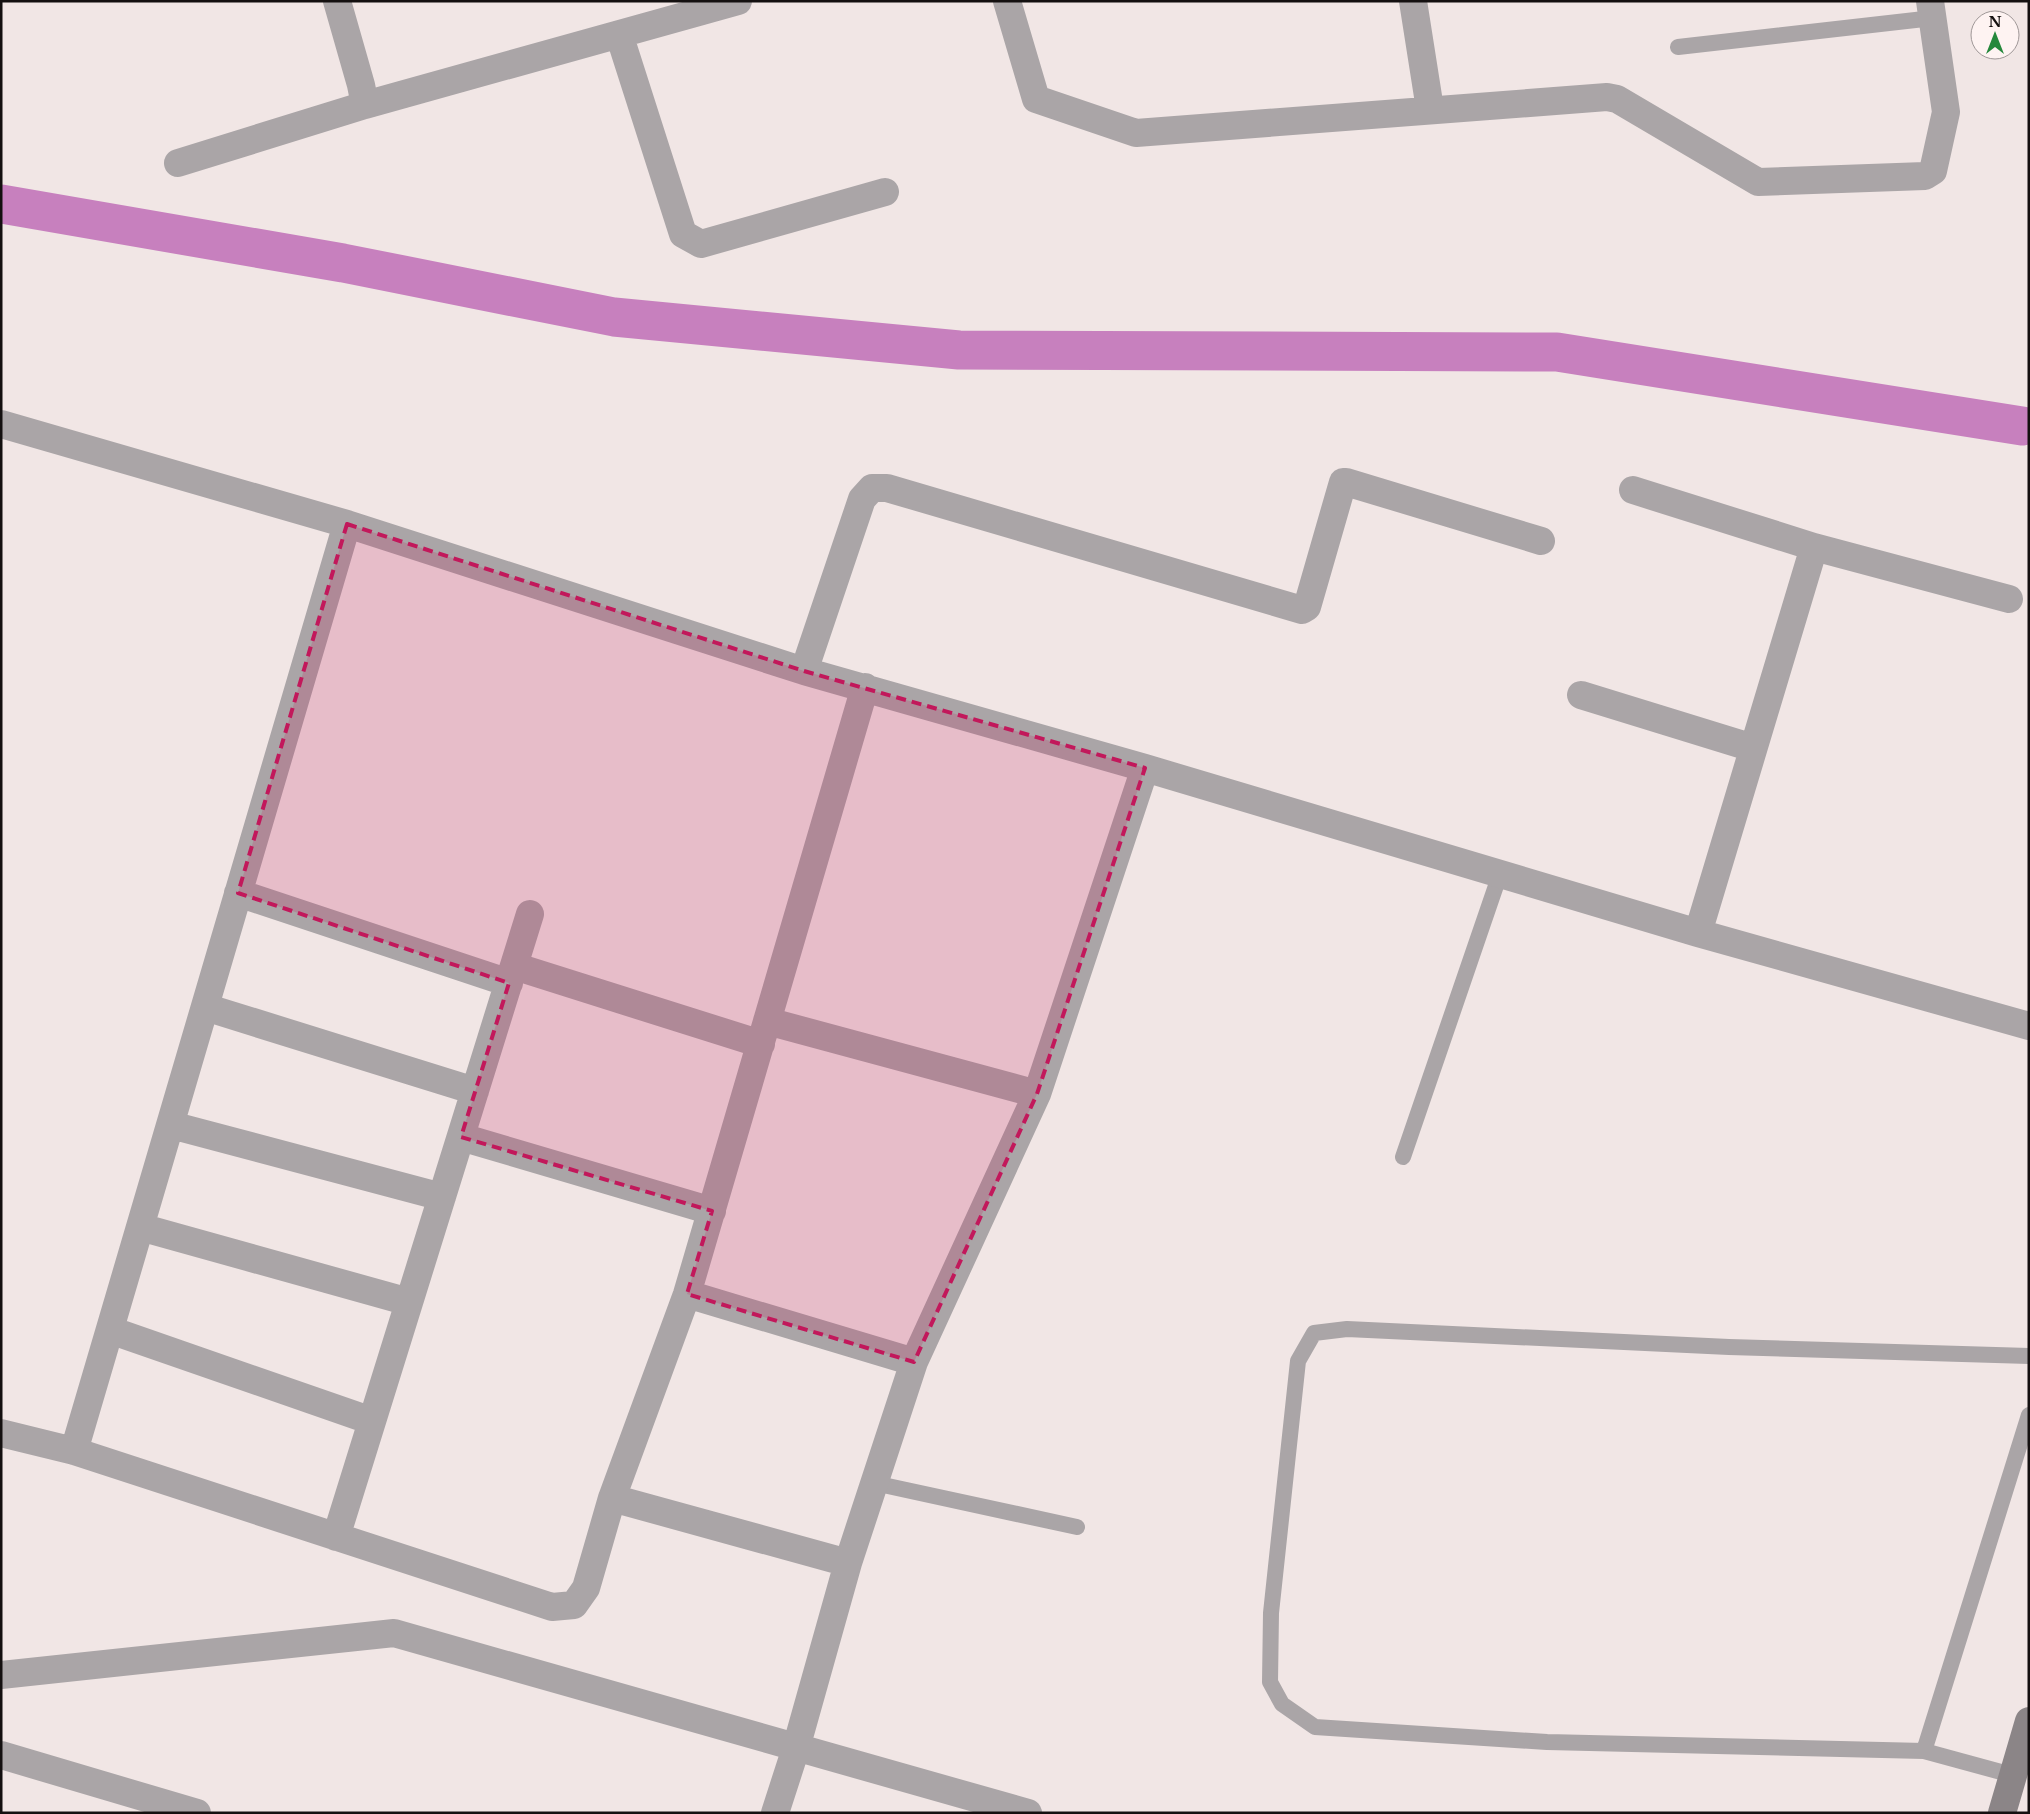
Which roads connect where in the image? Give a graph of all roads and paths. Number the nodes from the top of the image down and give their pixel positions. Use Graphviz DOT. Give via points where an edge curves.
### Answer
graph roads {
  1 [pos="337,1"];
  2 [pos="738,1"];
  3 [pos="1007,1"];
  4 [pos="1413,1"];
  5 [pos="1932,10"];
  6 [pos="619,34"];
  7 [pos="1678,48"];
  8 [pos="365,105"];
  9 [pos="1430,109"];
  10 [pos="178,163"];
  11 [pos="885,192"];
  12 [pos="1,424"];
  13 [pos="1634,490"];
  14 [pos="347,524"];
  15 [pos="1541,541"];
  16 [pos="1814,546"];
  17 [pos="2009,599"];
  18 [pos="804,671"];
  19 [pos="865,687"];
  20 [pos="1581,694"];
  21 [pos="1753,748"];
  22 [pos="1145,768"];
  23 [pos="1500,874"];
  24 [pos="238,893"];
  25 [pos="530,914"];
  26 [pos="1698,933"];
  27 [pos="511,974"];
  28 [pos="205,1007"];
  29 [pos="2029,1026"];
  30 [pos="764,1033"];
  31 [pos="475,1091"];
  32 [pos="1037,1094"];
  33 [pos="171,1125"];
  34 [pos="461,1137"];
  35 [pos="1403,1157"];
  36 [pos="442,1197"];
  37 [pos="712,1211"];
  38 [pos="140,1227"];
  39 [pos="687,1294"];
  40 [pos="409,1302"];
  41 [pos="110,1330"];
  42 [pos="2029,1356"];
  43 [pos="914,1362"];
  44 [pos="2029,1415"];
  45 [pos="372,1421"];
  46 [pos="1,1433"];
  47 [pos="74,1451"];
  48 [pos="874,1483"];
  49 [pos="612,1498"];
  50 [pos="1077,1527"];
  51 [pos="336,1537"];
  52 [pos="848,1563"];
  53 [pos="1,1676"];
  54 [pos="2029,1721"];
  55 [pos="796,1748"];
  56 [pos="1924,1751"];
  57 [pos="1,1754"];
  58 [pos="2012,1775"];
  59 [pos="197,1813"];
  60 [pos="775,1813"];
  61 [pos="1028,1813"];
  62 [pos="2002,1813"];
  1 -- 8 [label="street"];
  2 -- 6 [label="street"];
  3 -- 9 [label="street" via="1036,100 1136,133"];
  4 -- 9 [label="street"];
  5 -- 7 [label="lane"];
  5 -- 9 [label="street" via="1946,112 1933,171 1926,176 1758,182 1607,97"];
  6 -- 8 [label="street"];
  6 -- 11 [label="street" via="683,234 701,244"];
  8 -- 10 [label="street"];
  12 -- 14 [label="street"];
  13 -- 16 [label="street"];
  14 -- 18 [label="street"];
  14 -- 24 [label="street"];
  15 -- 18 [label="street" via="1343,482 1307,607 1302,610 887,488 872,488 862,500"];
  16 -- 17 [label="street"];
  16 -- 21 [label="street"];
  18 -- 19 [label="street"];
  19 -- 22 [label="street"];
  19 -- 30 [label="street"];
  20 -- 21 [label="street"];
  21 -- 26 [label="street"];
  22 -- 23 [label="street"];
  22 -- 32 [label="street"];
  23 -- 26 [label="street"];
  23 -- 35 [label="lane"];
  24 -- 27 [label="street"];
  24 -- 28 [label="street"];
  25 -- 27 [label="street"];
  26 -- 29 [label="street"];
  27 -- 30 [label="street"];
  27 -- 31 [label="street"];
  28 -- 31 [label="street"];
  28 -- 33 [label="street"];
  30 -- 32 [label="street"];
  30 -- 37 [label="street"];
  31 -- 34 [label="street"];
  32 -- 43 [label="street"];
  33 -- 36 [label="street"];
  33 -- 38 [label="street"];
  34 -- 36 [label="street"];
  34 -- 37 [label="street"];
  36 -- 40 [label="street"];
  37 -- 39 [label="street"];
  38 -- 40 [label="street"];
  38 -- 41 [label="street"];
  39 -- 43 [label="street"];
  39 -- 49 [label="street"];
  40 -- 45 [label="street"];
  41 -- 45 [label="street"];
  41 -- 47 [label="street"];
  42 -- 56 [label="lane" via="1347,1328 1314,1334 1298,1361 1271,1613 1270,1682 1282,1704 1316,1727 1547,1742"];
  43 -- 48 [label="street"];
  44 -- 56 [label="lane"];
  45 -- 51 [label="street"];
  46 -- 47 [label="street"];
  47 -- 51 [label="street"];
  48 -- 50 [label="lane"];
  48 -- 52 [label="street"];
  49 -- 51 [label="street" via="586,1588 574,1605 552,1606"];
  49 -- 52 [label="street"];
  52 -- 55 [label="street"];
  53 -- 55 [label="street" via="394,1633"];
  54 -- 58 [label="main road"];
  55 -- 60 [label="street"];
  55 -- 61 [label="street"];
  56 -- 58 [label="lane"];
  57 -- 59 [label="street"];
  58 -- 62 [label="main road"];
}
